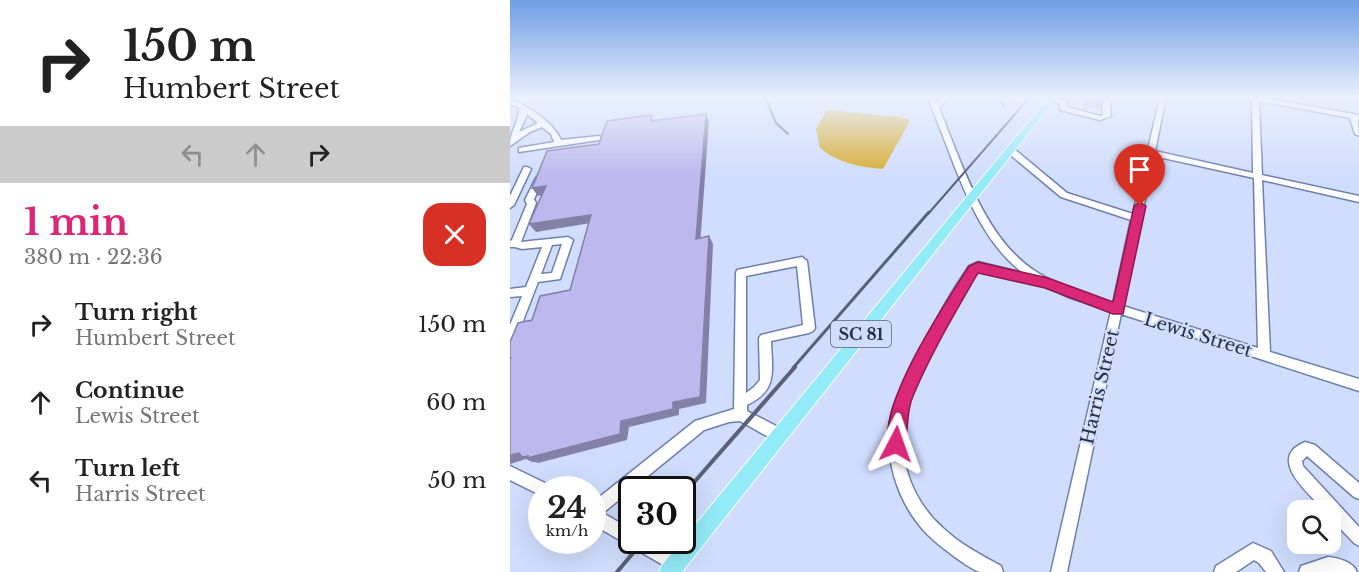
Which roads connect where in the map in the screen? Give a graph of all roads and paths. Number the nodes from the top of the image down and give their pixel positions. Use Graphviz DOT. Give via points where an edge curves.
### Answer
graph roads {
  1 [pos="519,124"];
  2 [pos="543,124"];
  3 [pos="943,124"];
  4 [pos="1034,124"];
  5 [pos="1157,124"];
  6 [pos="1253,124"];
  7 [pos="517,129"];
  8 [pos="527,130"];
  9 [pos="599,138"];
  10 [pos="511,142"];
  11 [pos="558,143"];
  12 [pos="522,150"];
  13 [pos="1010,150"];
  14 [pos="1151,153"];
  15 [pos="544,168"];
  16 [pos="527,169"];
  17 [pos="1258,178"];
  18 [pos="973,196"];
  19 [pos="1359,200"];
  20 [pos="510,205"];
  21 [pos="1137,219"];
  22 [pos="549,242"];
  23 [pos="513,244"];
  24 [pos="534,279"];
  25 [pos="1048,283"];
  26 [pos="530,291"];
  27 [pos="510,293"];
  28 [pos="1118,310"];
  29 [pos="510,339"];
  30 [pos="1264,355"];
  31 [pos="1359,384"];
  32 [pos="741,408"];
  33 [pos="779,435"];
  34 [pos="510,473"];
  35 [pos="528,482"];
  36 [pos="1359,492"];
  37 [pos="606,502"];
  38 [pos="1359,538"];
  39 [pos="652,554"];
  40 [pos="672,568"];
  41 [pos="995,572"];
  42 [pos="1059,572"];
  43 [pos="1222,572"];
  44 [pos="1276,572"];
  45 [pos="1307,572"];
  46 [pos="1349,572"];
  1 -- 7 [label="street"];
  2 -- 8 [label="street"];
  2 -- 11 [label="street"];
  3 -- 18 [label="street, Lewis Street"];
  4 -- 13 [label="main road, SC 81"];
  5 -- 14 [label="street, Harris Street"];
  6 -- 17 [label="street"];
  7 -- 8 [label="street"];
  7 -- 10 [label="street"];
  8 -- 10 [label="street"];
  9 -- 11 [label="street"];
  11 -- 12 [label="street"];
  13 -- 18 [label="main road, SC 81"];
  13 -- 21 [label="street" via="1064,195"];
  14 -- 17 [label="street"];
  14 -- 21 [label="street, Harris Street"];
  15 -- 23 [label="street"];
  16 -- 20 [label="street"];
  17 -- 19 [label="street"];
  17 -- 30 [label="street"];
  18 -- 25 [label="street, Lewis Street" via="1001,244 1017,262"];
  18 -- 33 [label="main road, SC 81"];
  21 -- 28 [label="street, Harris Street"];
  22 -- 23 [label="street"];
  22 -- 24 [label="street"];
  22 -- 24 [label="street" via="568,240 556,276"];
  24 -- 26 [label="street"];
  25 -- 28 [label="street, Lewis Street"];
  25 -- 41 [label="street" via="978,266 973,269 934,334 899,410 899,464 914,504 933,529"];
  26 -- 27 [label="street"];
  26 -- 29 [label="street"];
  28 -- 30 [label="street, Lewis Street"];
  28 -- 42 [label="street, Harris Street"];
  30 -- 31 [label="street, Lewis Street"];
  32 -- 32 [label="street" via="741,273 802,261 809,328 765,338 764,386"];
  32 -- 33 [label="street"];
  32 -- 37 [label="street" via="700,425"];
  33 -- 40 [label="main road, SC 81"];
  34 -- 35 [label="street"];
  36 -- 38 [label="street" via="1310,450 1305,449 1296,457 1298,471"];
  39 -- 40 [label="street"];
  43 -- 44 [label="street" via="1253,551 1265,557"];
  45 -- 46 [label="street" via="1328,563"];
}
